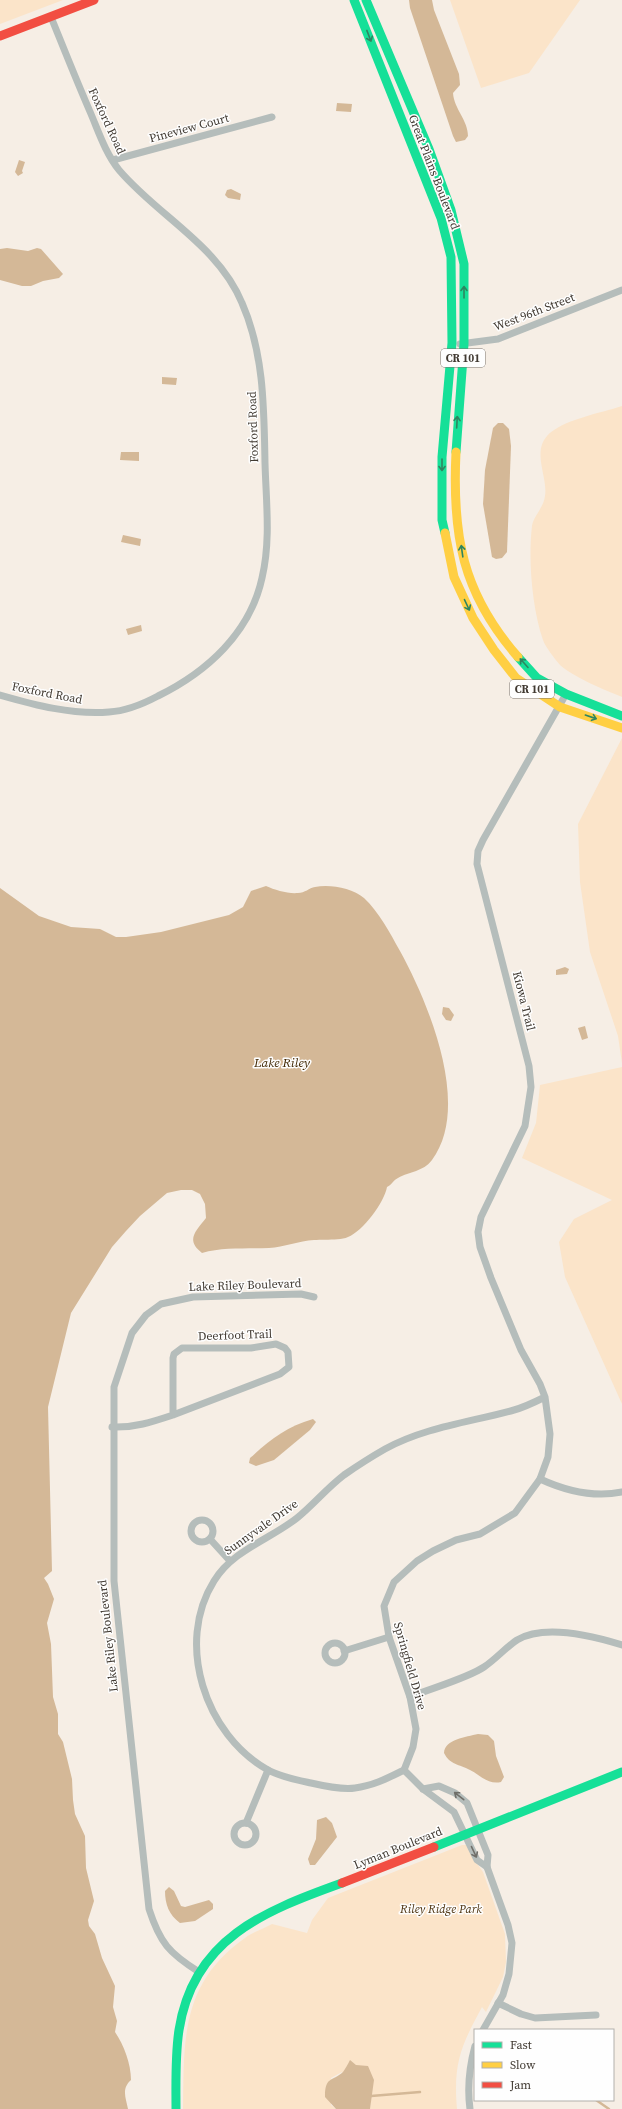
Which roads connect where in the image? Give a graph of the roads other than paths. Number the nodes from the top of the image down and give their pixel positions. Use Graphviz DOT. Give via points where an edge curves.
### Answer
graph roads {
  1 [pos="94,0"];
  2 [pos="354,0"];
  3 [pos="366,0"];
  4 [pos="51,16"];
  5 [pos="0,36"];
  6 [pos="272,117"];
  7 [pos="113,160"];
  8 [pos="622,290"];
  9 [pos="452,343"];
  10 [pos="464,344"];
  11 [pos="566,694"];
  12 [pos="0,695"];
  13 [pos="560,707"];
  14 [pos="622,716"];
  15 [pos="622,728"];
  16 [pos="314,1297"];
  17 [pos="510,1322"];
  18 [pos="545,1397"];
  19 [pos="173,1415"];
  20 [pos="112,1427"];
  21 [pos="540,1479"];
  22 [pos="622,1492"];
  23 [pos="210,1539"];
  24 [pos="230,1561"];
  25 [pos="389,1637"];
  26 [pos="622,1645"];
  27 [pos="344,1651"];
  28 [pos="410,1697"];
  29 [pos="268,1770"];
  30 [pos="404,1770"];
  31 [pos="622,1772"];
  32 [pos="423,1789"];
  33 [pos="246,1823"];
  34 [pos="478,1829"];
  35 [pos="466,1834"];
  36 [pos="487,1867"];
  37 [pos="200,1972"];
  38 [pos="498,2003"];
  39 [pos="596,2015"];
  40 [pos="484,2029"];
  41 [pos="474,2050"];
  42 [pos="176,2109"];
  43 [pos="470,2109"];
  1 -- 4 [label="main road"];
  2 -- 9 [label="main road, Great Plains Boulevard / CR 101, one-way" via="441,218 452,257"];
  10 -- 3 [label="main road, Great Plains Boulevard / CR 101, one-way" via="464,264 451,210 429,149"];
  4 -- 5 [label="main road"];
  4 -- 7 [label="street, Foxford Road" via="103,142"];
  6 -- 7 [label="street, Pineview Court"];
  7 -- 12 [label="street, Foxford Road" via="117,168 143,196 181,227 219,264 241,300 253,329 260,364 264,420 268,550 262,581 232,641 212,662 188,680 140,706 110,712 78,712"];
  8 -- 10 [label="street, West 96th Street" via="498,339"];
  9 -- 10 [label="street, West 96th Street"];
  9 -- 13 [label="main road, Great Plains Boulevard / CR 101, one-way" via="442,457 442,514 454,577 473,618 516,678"];
  11 -- 10 [label="main road, Great Plains Boulevard / CR 101, one-way" via="537,678 505,642 480,605 462,558 454,496"];
  11 -- 13 [label="street, Kiowa Trail"];
  11 -- 14 [label="main road, Great Plains Boulevard / CR 101"];
  13 -- 15 [label="main road, Great Plains Boulevard / CR 101, one-way"];
  13 -- 17 [label="street, Kiowa Trail" via="505,800 478,852 479,874 529,1066 531,1087 525,1126 481,1217 478,1232 480,1247 491,1278"];
  16 -- 20 [label="street, Lake Riley Boulevard" via="301,1294 197,1297 161,1304 146,1315 132,1333 114,1387"];
  17 -- 18 [label="street, Springfield Drive"];
  18 -- 21 [label="street, Springfield Drive" via="550,1434 548,1457"];
  18 -- 24 [label="street, Sunnyvale Drive" via="516,1410 450,1424 386,1449 344,1476 297,1518"];
  19 -- 19 [label="street, Deerfoot Trail" via="280,1374 289,1367 288,1352 276,1344 251,1348 182,1348 173,1358"];
  19 -- 20 [label="street, Deerfoot Trail" via="140,1426"];
  20 -- 37 [label="street, Lake Riley Boulevard" via="114,1581 149,1909 161,1941"];
  21 -- 22 [label="street" via="573,1492 593,1495"];
  21 -- 25 [label="street, Springfield Drive" via="515,1513 480,1534 456,1540 433,1551 417,1561 394,1582 384,1606"];
  23 -- 24 [label="street"];
  24 -- 29 [label="street, Sunnyvale Drive" via="213,1581 200,1613 195,1638 198,1675 223,1727 238,1745"];
  25 -- 27 [label="street"];
  25 -- 28 [label="street, Springfield Drive"];
  26 -- 28 [label="street" via="603,1639 569,1634 530,1634 518,1640 483,1668"];
  28 -- 30 [label="street, Springfield Drive" via="416,1729 413,1747"];
  29 -- 30 [label="street, Sunnyvale Drive" via="323,1786 353,1789 371,1786"];
  29 -- 33 [label="street"];
  30 -- 32 [label="street"];
  31 -- 34 [label="main road, Lyman Boulevard"];
  34 -- 32 [label="street, one-way" via="467,1803 455,1793 439,1786"];
  32 -- 35 [label="street" via="454,1812"];
  34 -- 35 [label="main road, Lyman Boulevard"];
  34 -- 36 [label="street" via="488,1855"];
  35 -- 36 [label="street, one-way" via="478,1860"];
  35 -- 37 [label="main road, Lyman Boulevard" via="272,1910 249,1922 228,1938 208,1958"];
  36 -- 38 [label="street" via="512,1943 509,1974"];
  37 -- 42 [label="main road" via="186,1999 177,2032"];
  38 -- 39 [label="street" via="535,2018"];
  38 -- 40 [label="street"];
  41 -- 43 [label="street" via="469,2070"];
}
